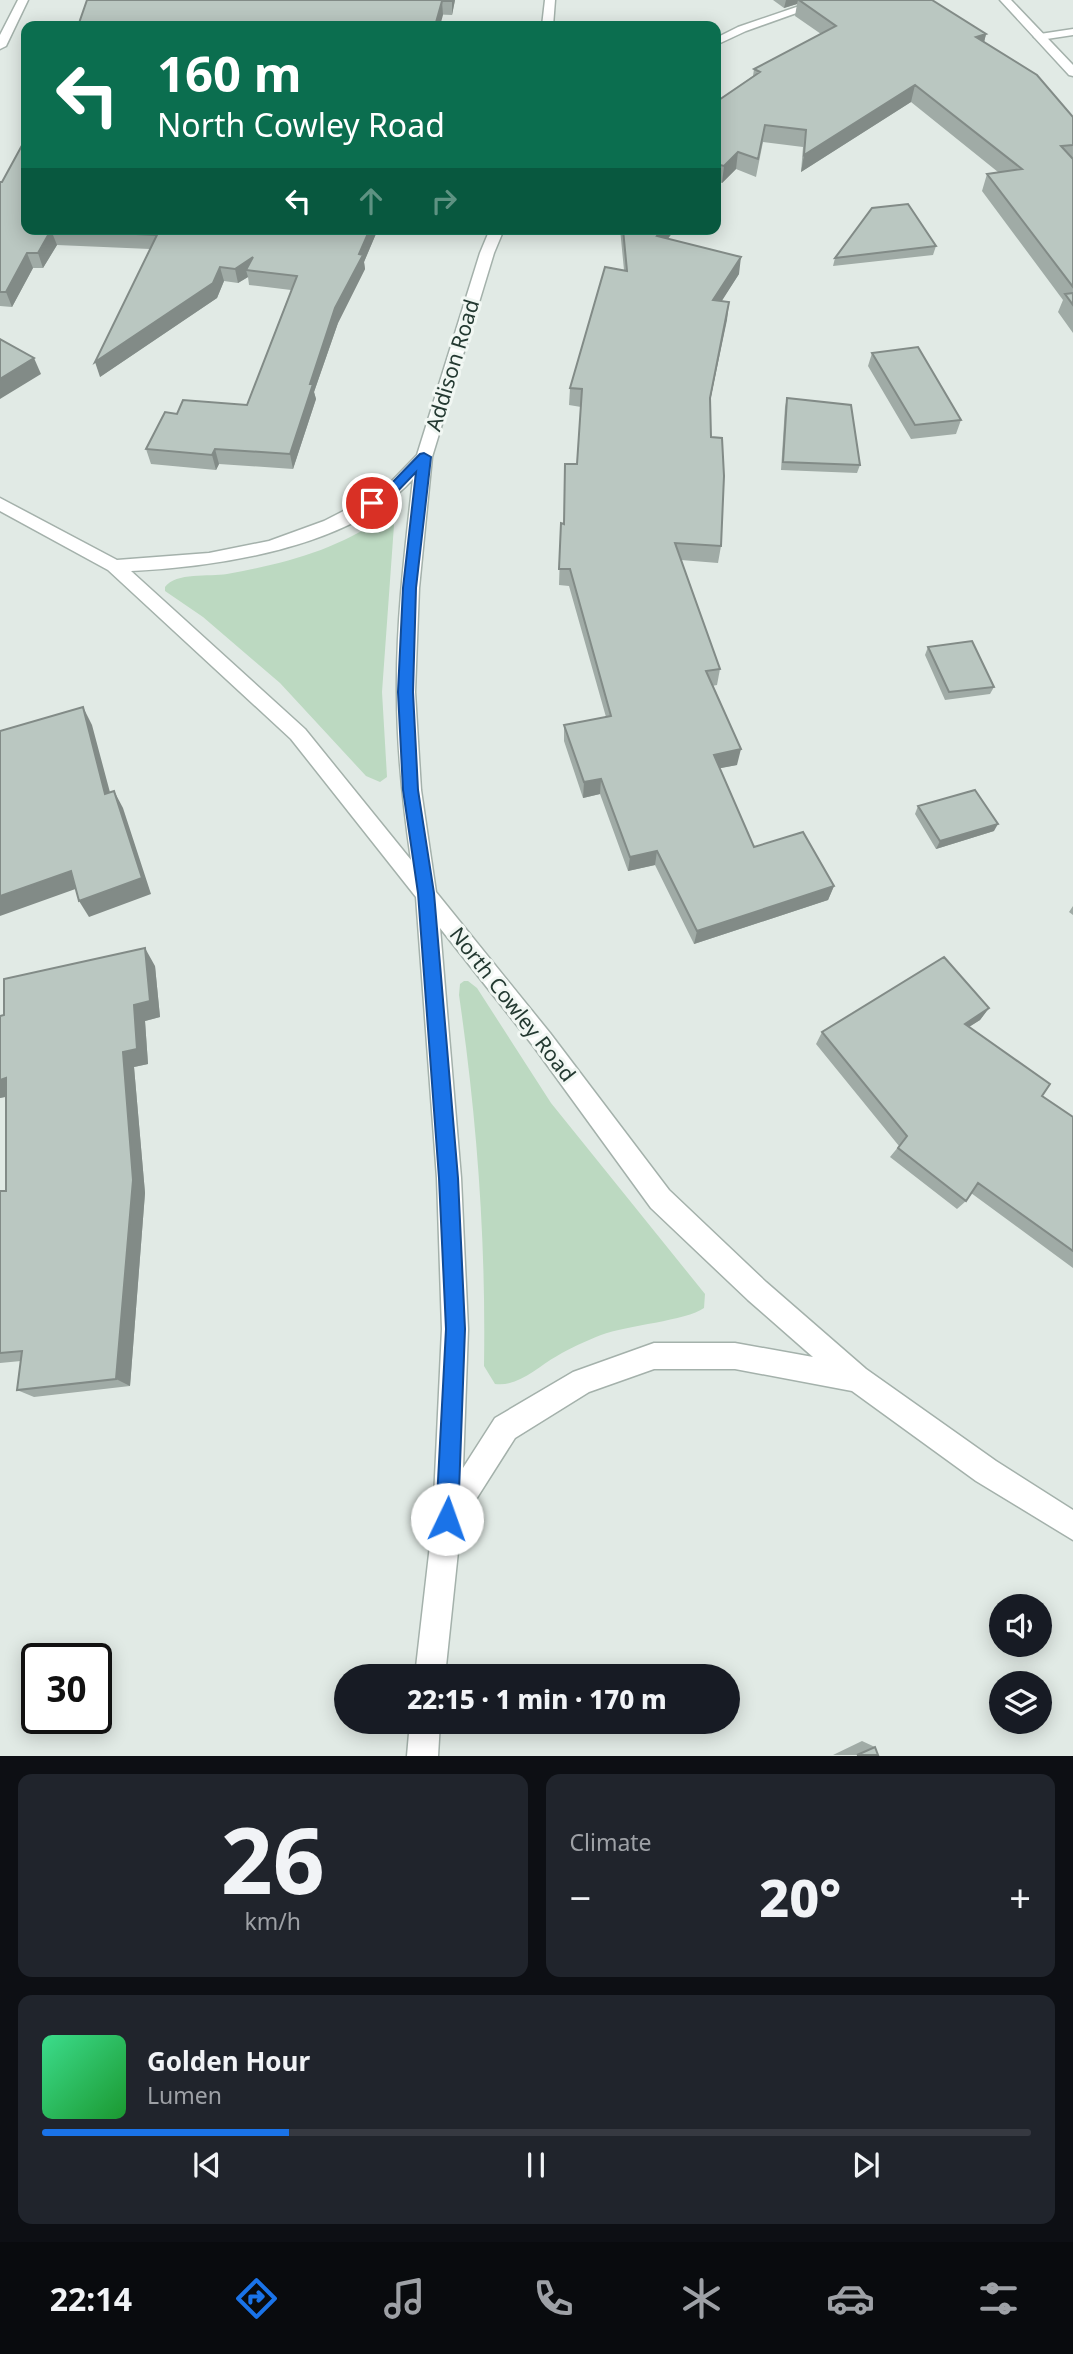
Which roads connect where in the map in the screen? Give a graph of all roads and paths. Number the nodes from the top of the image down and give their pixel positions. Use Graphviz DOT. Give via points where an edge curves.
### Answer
graph roads {
  1 [pos="23,0"];
  2 [pos="550,0"];
  3 [pos="828,0"];
  4 [pos="1005,0"];
  5 [pos="548,21"];
  6 [pos="1073,32"];
  7 [pos="1040,37"];
  8 [pos="721,40"];
  9 [pos="0,46"];
  10 [pos="1073,72"];
  11 [pos="495,235"];
  12 [pos="424,457"];
  13 [pos="0,504"];
  14 [pos="114,566"];
  15 [pos="426,893"];
  16 [pos="857,1378"];
  17 [pos="447,1519"];
  18 [pos="1073,1526"];
  19 [pos="431,1664"];
  20 [pos="424,1734"];
  21 [pos="422,1755"];
  1 -- 9 [label="street"];
  2 -- 5 [label="street"];
  3 -- 8 [label="street"];
  4 -- 7 [label="street"];
  6 -- 7 [label="street"];
  7 -- 10 [label="street"];
  11 -- 12 [label="street, Addison Road"];
  12 -- 14 [label="street" via="389,493 338,523 279,545 222,558"];
  12 -- 15 [label="street, Addison Road" via="410,588 406,692 411,790"];
  13 -- 14 [label="street, North Cowley Road"];
  14 -- 15 [label="street, North Cowley Road" via="298,734"];
  15 -- 16 [label="street, North Cowley Road" via="660,1199 757,1292"];
  15 -- 17 [label="street, Addison Road" via="456,1329"];
  16 -- 17 [label="street, North Cowley Road" via="734,1356 654,1356 582,1381 505,1429"];
  16 -- 18 [label="street, North Cowley Road" via="986,1471"];
  17 -- 19 [label="street, Addison Road"];
  20 -- 21 [label="street"];
}
